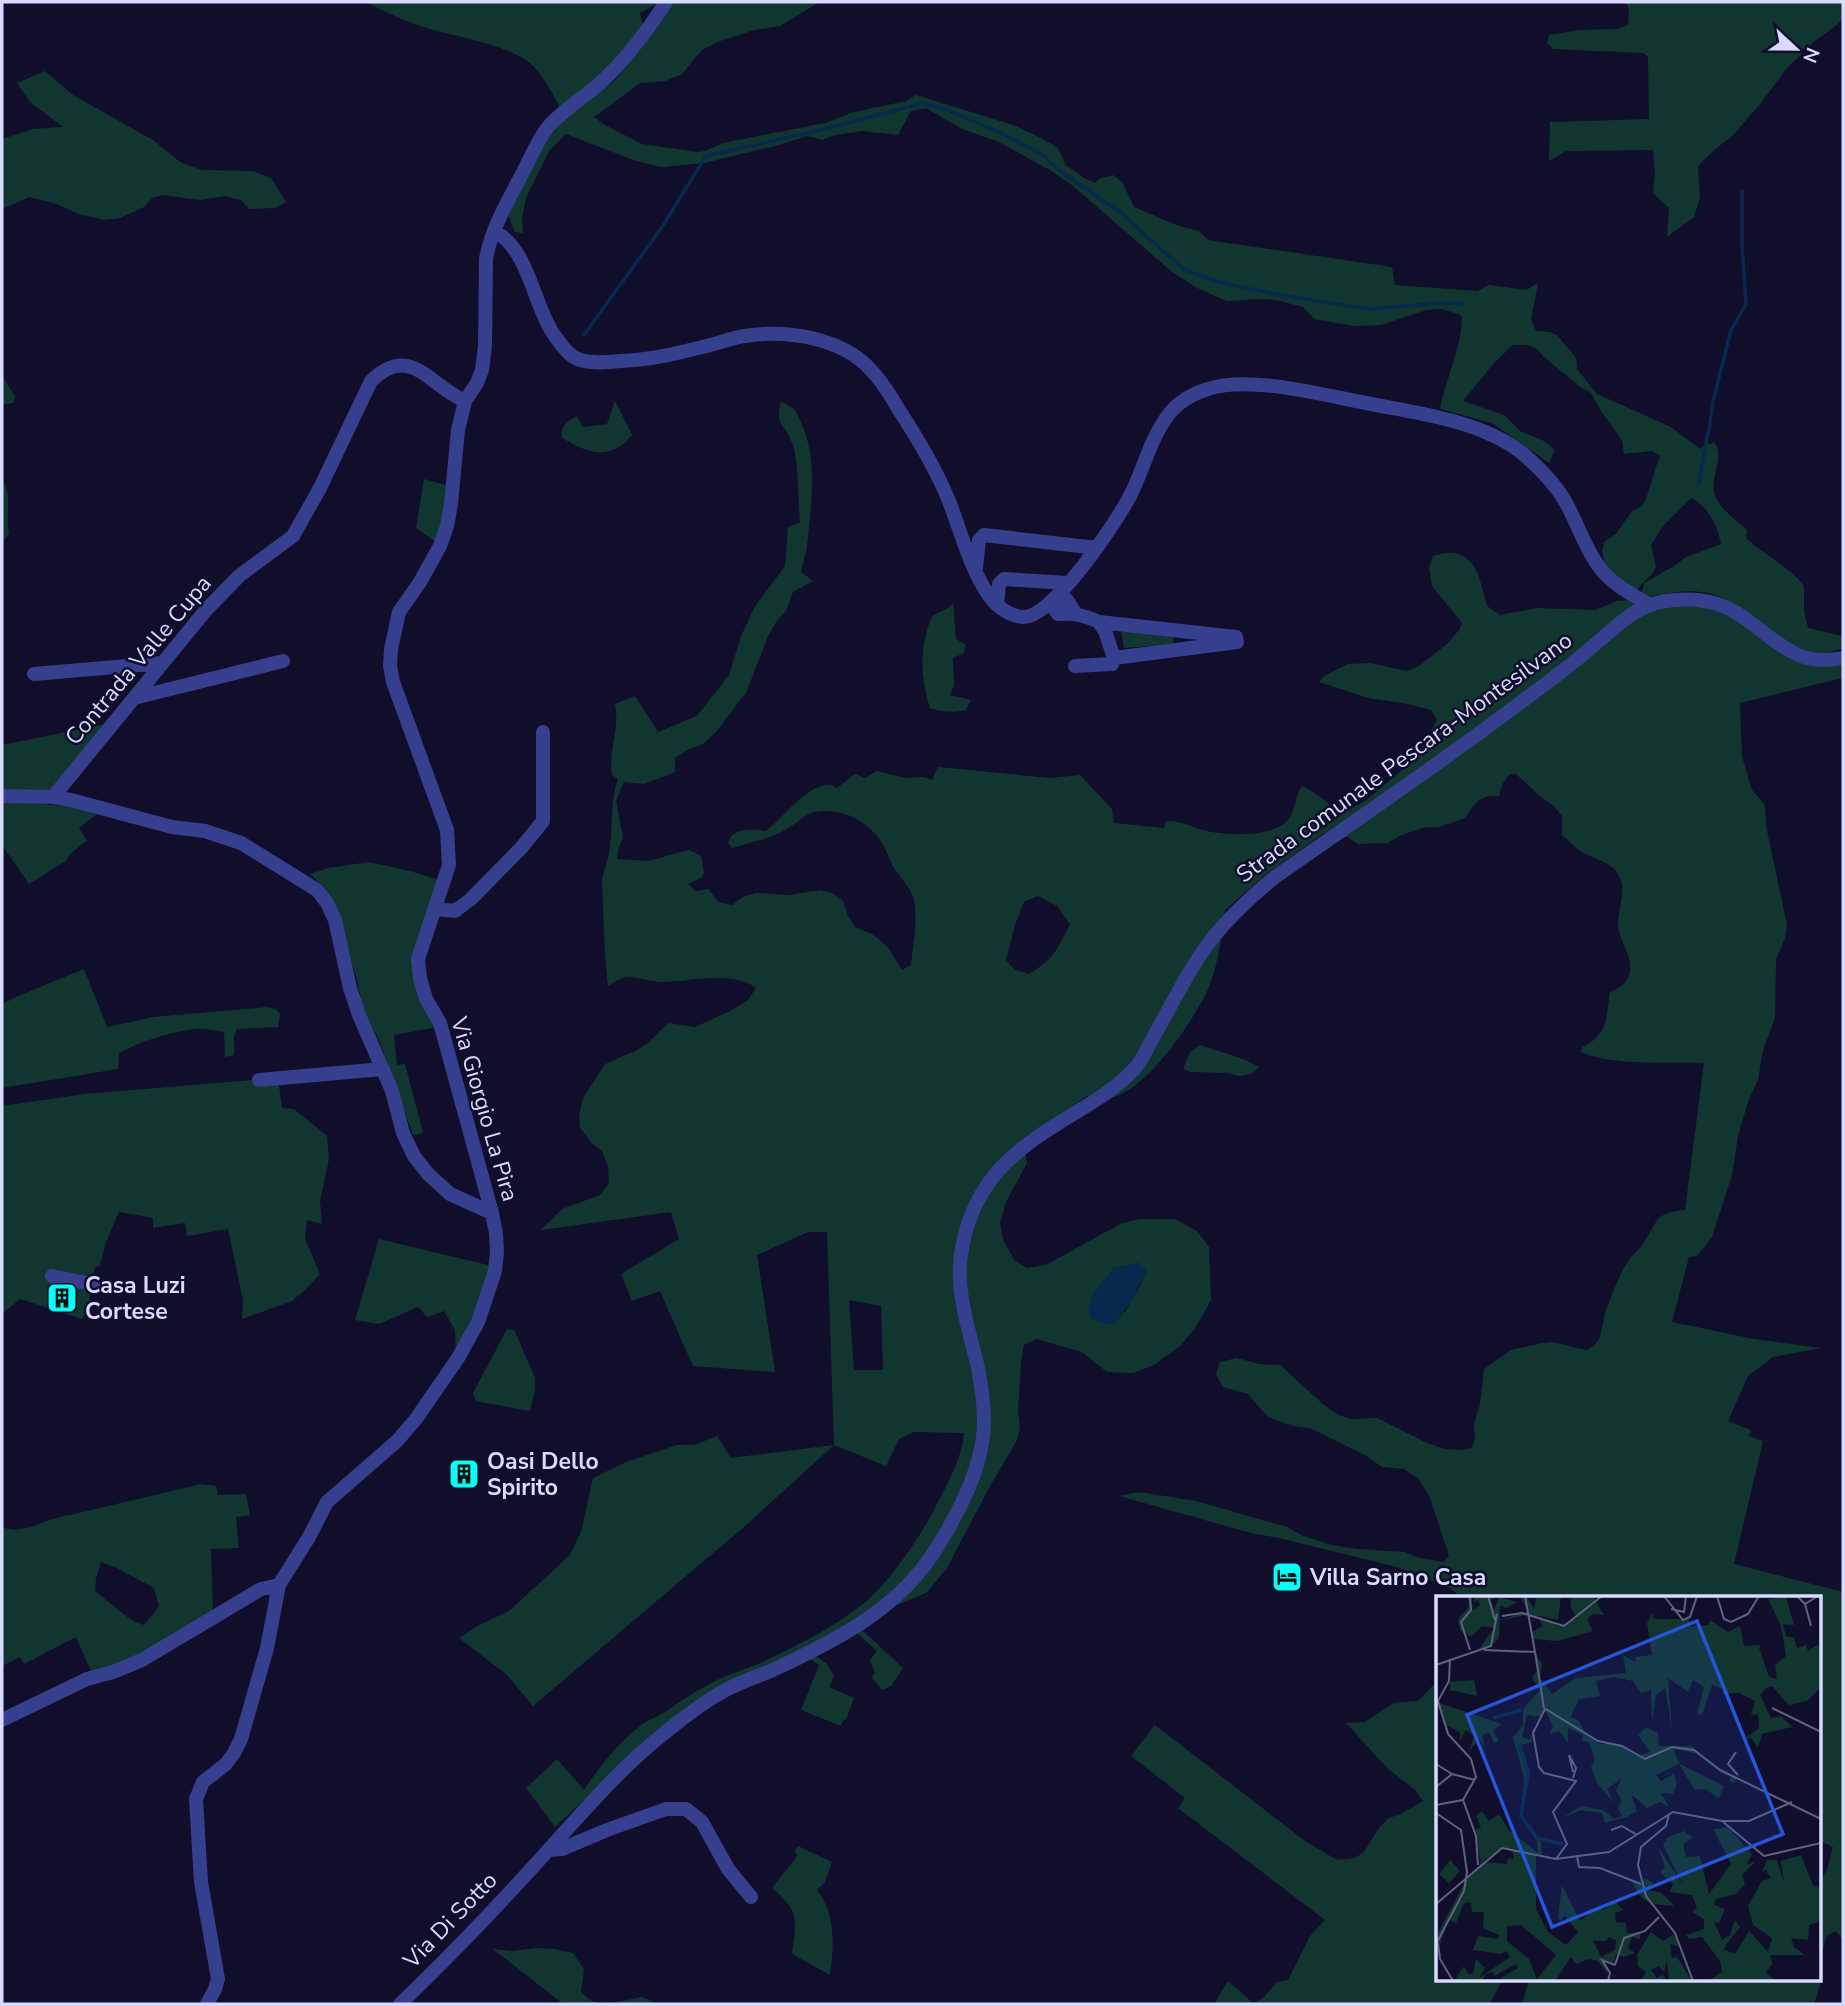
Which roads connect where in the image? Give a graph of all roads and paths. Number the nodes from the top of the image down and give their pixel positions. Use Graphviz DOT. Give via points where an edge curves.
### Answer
graph roads {
  1 [pos="666,2"];
  2 [pos="494,231"];
  3 [pos="465,401"];
  4 [pos="1097,548"];
  5 [pos="975,570"];
  6 [pos="1067,583"];
  7 [pos="1049,602"];
  8 [pos="997,605"];
  9 [pos="1650,605"];
  10 [pos="1099,622"];
  11 [pos="1114,658"];
  12 [pos="1843,658"];
  13 [pos="283,661"];
  14 [pos="162,663"];
  15 [pos="1075,666"];
  16 [pos="34,674"];
  17 [pos="134,698"];
  18 [pos="542,732"];
  19 [pos="64,786"];
  20 [pos="2,796"];
  21 [pos="53,797"];
  22 [pos="71,800"];
  23 [pos="436,909"];
  24 [pos="383,1069"];
  25 [pos="259,1080"];
  26 [pos="492,1213"];
  27 [pos="52,1276"];
  28 [pos="96,1285"];
  29 [pos="279,1585"];
  30 [pos="2,1720"];
  31 [pos="548,1850"];
  32 [pos="533,1867"];
  33 [pos="751,1897"];
  34 [pos="207,2004"];
  35 [pos="400,2004"];
  1 -- 2 [label="street, Via Giorgio La Pira" via="623,61 547,128"];
  2 -- 3 [label="street, Via Giorgio La Pira" via="486,259 482,370"];
  2 -- 5 [label="street" via="517,251 552,333 579,359 658,358 770,334 831,343 855,354 920,442 948,498"];
  3 -- 14 [label="street, Contrada Valle Cupa" via="407,365 382,371 371,381 293,536 239,576"];
  3 -- 23 [label="street, Via Giorgio La Pira" via="447,526 420,582 399,612 390,666 447,830 449,865"];
  4 -- 5 [label="street" via="984,536 979,540"];
  4 -- 6 [label="street"];
  4 -- 9 [label="street" via="1124,508 1162,424 1179,402 1220,385 1257,384 1455,421 1507,442 1526,456 1564,499 1583,541 1605,573 1620,588"];
  5 -- 8 [label="street"];
  6 -- 7 [label="street"];
  6 -- 8 [label="street" via="1004,579 999,584"];
  7 -- 8 [label="street" via="1027,617"];
  7 -- 10 [label="street" via="1058,614 1075,613"];
  9 -- 12 [label="street, Strada comunale Pescara-Montesilvano" via="1706,601 1740,615 1798,655 1821,661"];
  9 -- 31 [label="street, Strada comunale Pescara-Montesilvano" via="1249,899 1200,955 1139,1064 1115,1088 1042,1133 992,1176 967,1224 960,1262 984,1434 962,1502 935,1552 896,1598 847,1633 718,1694 668,1729 628,1763"];
  10 -- 11 [label="street"];
  10 -- 11 [label="street" via="1236,637 1237,642"];
  11 -- 15 [label="street" via="1112,664"];
  13 -- 17 [label="street"];
  14 -- 16 [label="street"];
  14 -- 17 [label="street, Contrada Valle Cupa"];
  17 -- 19 [label="street, Contrada Valle Cupa"];
  18 -- 23 [label="street" via="543,821 471,899 456,911"];
  19 -- 21 [label="street, Contrada Valle Cupa"];
  19 -- 22 [label="street"];
  20 -- 21 [label="street"];
  21 -- 22 [label="street"];
  22 -- 24 [label="street" via="241,843 317,890 335,920 356,1006"];
  23 -- 26 [label="street, Via Giorgio La Pira" via="418,959 420,978 440,1023"];
  24 -- 25 [label="street"];
  24 -- 26 [label="street" via="414,1156 450,1194"];
  26 -- 29 [label="street, Via Giorgio La Pira" via="495,1271 478,1322 458,1358 397,1441 327,1502"];
  27 -- 28 [label="street"];
  29 -- 30 [label="street" via="261,1589 142,1660 87,1679"];
  29 -- 34 [label="street" via="241,1739 226,1764 203,1782 197,1799 201,1882 218,1979"];
  31 -- 32 [label="street, Strada comunale Pescara-Montesilvano"];
  31 -- 33 [label="street" via="562,1849 666,1809 686,1808 702,1822 727,1868"];
  32 -- 35 [label="street, Via Di Sotto"];
}
